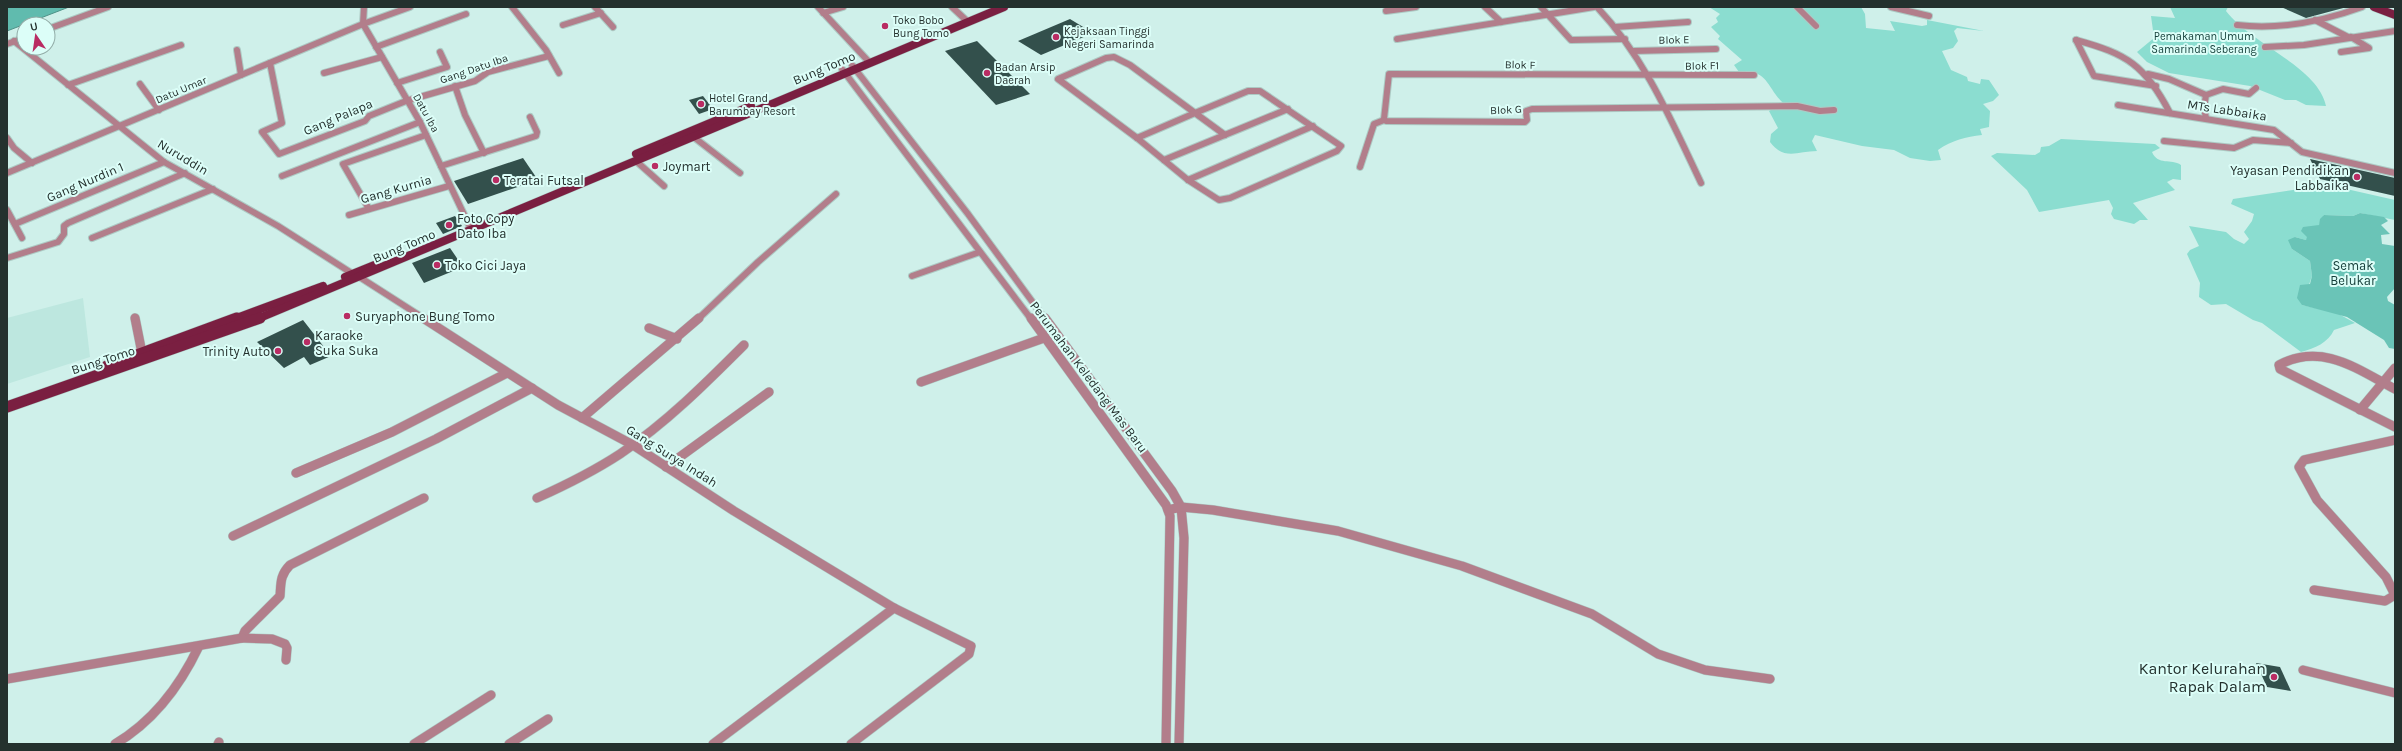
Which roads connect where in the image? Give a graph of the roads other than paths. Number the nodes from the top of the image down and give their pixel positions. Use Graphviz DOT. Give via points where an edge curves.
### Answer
graph roads {
  1 [pos="108,7"];
  2 [pos="364,7"];
  3 [pos="410,7"];
  4 [pos="512,7"];
  5 [pos="595,7"];
  6 [pos="818,7"];
  7 [pos="844,7"];
  8 [pos="952,7"];
  9 [pos="990,7"];
  10 [pos="1004,7"];
  11 [pos="1416,7"];
  12 [pos="1486,7"];
  13 [pos="1541,7"];
  14 [pos="1595,7"];
  15 [pos="1797,7"];
  16 [pos="1891,7"];
  17 [pos="2362,7"];
  18 [pos="2374,7"];
  19 [pos="2383,7"];
  20 [pos="1386,11"];
  21 [pos="2395,12"];
  22 [pos="601,13"];
  23 [pos="823,13"];
  24 [pos="466,14"];
  25 [pos="1549,14"];
  26 [pos="2395,15"];
  27 [pos="1929,16"];
  28 [pos="966,20"];
  29 [pos="2315,20"];
  30 [pos="1501,22"];
  31 [pos="1688,22"];
  32 [pos="363,24"];
  33 [pos="563,25"];
  34 [pos="2237,25"];
  35 [pos="56,26"];
  36 [pos="1614,26"];
  37 [pos="1816,26"];
  38 [pos="613,27"];
  39 [pos="2395,31"];
  40 [pos="2350,37"];
  41 [pos="1397,39"];
  42 [pos="1625,39"];
  43 [pos="10,42"];
  44 [pos="181,45"];
  45 [pos="376,47"];
  46 [pos="2265,47"];
  47 [pos="1716,49"];
  48 [pos="236,50"];
  49 [pos="1633,51"];
  50 [pos="440,52"];
  51 [pos="2341,52"];
  52 [pos="549,56"];
  53 [pos="382,58"];
  54 [pos="868,61"];
  55 [pos="270,63"];
  56 [pos="854,67"];
  57 [pos="844,71"];
  58 [pos="324,73"];
  59 [pos="559,74"];
  60 [pos="2148,74"];
  61 [pos="241,75"];
  62 [pos="1754,75"];
  63 [pos="1650,76"];
  64 [pos="398,83"];
  65 [pos="140,84"];
  66 [pos="68,85"];
  67 [pos="455,86"];
  68 [pos="2156,86"];
  69 [pos="2256,88"];
  70 [pos="2206,95"];
  71 [pos="406,101"];
  72 [pos="2118,105"];
  73 [pos="1665,108"];
  74 [pos="1288,109"];
  75 [pos="160,110"];
  76 [pos="1834,110"];
  77 [pos="2170,112"];
  78 [pos="1195,113"];
  79 [pos="530,117"];
  80 [pos="2206,118"];
  81 [pos="728,120"];
  82 [pos="1385,121"];
  83 [pos="420,122"];
  84 [pos="1313,126"];
  85 [pos="119,128"];
  86 [pos="1225,134"];
  87 [pos="426,135"];
  88 [pos="7,138"];
  89 [pos="695,138"];
  90 [pos="1137,138"];
  91 [pos="678,140"];
  92 [pos="2164,141"];
  93 [pos="2291,143"];
  94 [pos="484,153"];
  95 [pos="1164,160"];
  96 [pos="636,161"];
  97 [pos="32,162"];
  98 [pos="164,162"];
  99 [pos="441,166"];
  100 [pos="1360,167"];
  101 [pos="2395,172"];
  102 [pos="7,173"];
  103 [pos="185,173"];
  104 [pos="740,173"];
  105 [pos="282,176"];
  106 [pos="1188,180"];
  107 [pos="1700,184"];
  108 [pos="449,186"];
  109 [pos="664,186"];
  110 [pos="213,189"];
  111 [pos="836,194"];
  112 [pos="531,203"];
  113 [pos="369,209"];
  114 [pos="7,210"];
  115 [pos="349,215"];
  116 [pos="15,224"];
  117 [pos="471,228"];
  118 [pos="22,238"];
  119 [pos="92,238"];
  120 [pos="985,241"];
  121 [pos="975,245"];
  122 [pos="980,252"];
  123 [pos="7,258"];
  124 [pos="357,276"];
  125 [pos="912,276"];
  126 [pos="135,318"];
  127 [pos="649,328"];
  128 [pos="677,338"];
  129 [pos="1044,338"];
  130 [pos="744,345"];
  131 [pos="143,357"];
  132 [pos="2395,368"];
  133 [pos="508,373"];
  134 [pos="921,382"];
  135 [pos="2384,384"];
  136 [pos="532,388"];
  137 [pos="2395,389"];
  138 [pos="769,392"];
  139 [pos="7,400"];
  140 [pos="7,407"];
  141 [pos="2360,410"];
  142 [pos="582,418"];
  143 [pos="2395,426"];
  144 [pos="2395,440"];
  145 [pos="633,445"];
  146 [pos="666,467"];
  147 [pos="296,473"];
  148 [pos="424,498"];
  149 [pos="537,498"];
  150 [pos="1181,507"];
  151 [pos="1168,510"];
  152 [pos="233,536"];
  153 [pos="2314,590"];
  154 [pos="894,608"];
  155 [pos="242,638"];
  156 [pos="199,646"];
  157 [pos="286,660"];
  158 [pos="2304,670"];
  159 [pos="1770,679"];
  160 [pos="7,680"];
  161 [pos="2395,692"];
  162 [pos="491,695"];
  163 [pos="548,719"];
  164 [pos="115,744"];
  165 [pos="414,744"];
  166 [pos="508,744"];
  167 [pos="713,744"];
  168 [pos="851,744"];
  169 [pos="1166,744"];
  170 [pos="1179,744"];
  1 -- 35 [label="street"];
  2 -- 32 [label="street"];
  3 -- 32 [label="street, Datu Umar"];
  4 -- 52 [label="street"];
  5 -- 22 [label="street"];
  6 -- 23 [label="street"];
  7 -- 23 [label="street"];
  8 -- 28 [label="street"];
  9 -- 28 [label="main road, Bung Tomo"];
  10 -- 28 [label="main road, Bung Tomo"];
  11 -- 20 [label="street"];
  12 -- 30 [label="street"];
  13 -- 25 [label="street"];
  14 -- 25 [label="street"];
  14 -- 36 [label="street"];
  15 -- 37 [label="street"];
  16 -- 27 [label="street"];
  17 -- 29 [label="street"];
  18 -- 26 [label="main road"];
  19 -- 21 [label="main road"];
  22 -- 33 [label="street"];
  22 -- 38 [label="street"];
  23 -- 54 [label="street"];
  24 -- 45 [label="street"];
  25 -- 30 [label="street"];
  25 -- 42 [label="street" via="1571,40"];
  28 -- 54 [label="main road, Bung Tomo"];
  29 -- 34 [label="street" via="2269,28"];
  29 -- 40 [label="street"];
  30 -- 41 [label="street"];
  31 -- 36 [label="street"];
  32 -- 45 [label="street, Datu Iba"];
  32 -- 55 [label="street, Datu Umar"];
  36 -- 42 [label="street"];
  39 -- 40 [label="street"];
  40 -- 46 [label="street" via="2304,45"];
  40 -- 51 [label="street" via="2370,48"];
  42 -- 49 [label="street"];
  43 -- 66 [label="street, Nuruddin"];
  44 -- 66 [label="street"];
  45 -- 53 [label="street, Datu Iba"];
  47 -- 49 [label="street, Blok E"];
  48 -- 61 [label="street"];
  49 -- 63 [label="street"];
  50 -- 64 [label="street" via="447,67"];
  52 -- 59 [label="street"];
  52 -- 67 [label="street, Gang Datu Iba" via="488,72 475,81"];
  53 -- 58 [label="street"];
  53 -- 64 [label="street, Datu Iba"];
  54 -- 56 [label="main road, Bung Tomo"];
  55 -- 61 [label="street, Datu Umar"];
  55 -- 71 [label="street, Gang Palapa" via="282,123 262,131 279,154 365,121 369,116"];
  56 -- 57 [label="main road, Bung Tomo"];
  56 -- 120 [label="street"];
  57 -- 81 [label="main road, Bung Tomo"];
  57 -- 121 [label="street, Perumahan Keledang Mas Baru"];
  60 -- 68 [label="street"];
  60 -- 68 [label="street" via="2120,54 2076,40 2094,76"];
  60 -- 70 [label="street" via="2169,79"];
  61 -- 75 [label="street, Datu Umar"];
  62 -- 63 [label="street, Blok F1"];
  63 -- 73 [label="street"];
  63 -- 82 [label="street, Blok F" via="1389,74"];
  64 -- 71 [label="street, Datu Iba"];
  65 -- 75 [label="street"];
  66 -- 85 [label="street, Nuruddin"];
  67 -- 71 [label="street, Gang Datu Iba"];
  67 -- 94 [label="street" via="465,115"];
  68 -- 77 [label="street"];
  69 -- 70 [label="street" via="2249,94 2223,89"];
  70 -- 80 [label="street"];
  71 -- 83 [label="street, Datu Iba"];
  72 -- 77 [label="street, MTs Labbaika"];
  73 -- 76 [label="street" via="1797,106 1820,111"];
  73 -- 82 [label="street, Blok G" via="1532,109 1526,110 1525,122"];
  73 -- 107 [label="street"];
  74 -- 78 [label="street" via="1256,90"];
  74 -- 84 [label="street"];
  74 -- 86 [label="street"];
  75 -- 85 [label="street, Datu Umar"];
  77 -- 80 [label="street, MTs Labbaika"];
  78 -- 86 [label="street"];
  78 -- 90 [label="street"];
  78 -- 90 [label="street" via="1118,58 1106,58 1058,78"];
  79 -- 94 [label="street" via="537,132 536,136"];
  80 -- 93 [label="street, MTs Labbaika" via="2274,130"];
  81 -- 89 [label="main road, Bung Tomo"];
  81 -- 91 [label="main road, Bung Tomo"];
  82 -- 100 [label="street" via="1374,124"];
  83 -- 87 [label="street, Datu Iba"];
  83 -- 105 [label="street"];
  84 -- 106 [label="street"];
  84 -- 106 [label="street" via="1339,143 1340,148 1225,200 1219,200"];
  85 -- 97 [label="street, Datu Umar"];
  85 -- 98 [label="street, Nuruddin"];
  86 -- 95 [label="street"];
  87 -- 99 [label="street, Datu Iba"];
  87 -- 113 [label="street" via="343,164"];
  88 -- 97 [label="street" via="14,148"];
  89 -- 91 [label="main road, Bung Tomo"];
  89 -- 104 [label="street"];
  90 -- 95 [label="street"];
  91 -- 96 [label="main road, Bung Tomo"];
  91 -- 112 [label="main road, Bung Tomo"];
  92 -- 93 [label="street" via="2234,148 2253,140"];
  93 -- 101 [label="street, MTs Labbaika" via="2302,152 2312,155"];
  94 -- 99 [label="street"];
  95 -- 106 [label="street"];
  96 -- 109 [label="street"];
  96 -- 112 [label="main road, Bung Tomo"];
  97 -- 102 [label="street, Datu Umar"];
  98 -- 103 [label="street, Nuruddin"];
  98 -- 116 [label="street, Gang Nurdin 1"];
  99 -- 108 [label="street, Datu Iba"];
  103 -- 110 [label="street, Nuruddin"];
  103 -- 123 [label="street" via="68,223 64,226 64,234 58,242"];
  108 -- 113 [label="street, Gang Kurnia"];
  108 -- 117 [label="street, Datu Iba"];
  110 -- 119 [label="street"];
  110 -- 124 [label="street, Nuruddin"];
  111 -- 128 [label="street"];
  112 -- 117 [label="main road, Bung Tomo"];
  113 -- 115 [label="street, Gang Kurnia"];
  114 -- 116 [label="street"];
  116 -- 118 [label="street"];
  117 -- 124 [label="main road, Bung Tomo"];
  120 -- 121 [label="street"];
  120 -- 150 [label="street" via="1138,444"];
  121 -- 122 [label="street, Perumahan Keledang Mas Baru"];
  122 -- 125 [label="street"];
  122 -- 129 [label="street, Perumahan Keledang Mas Baru"];
  124 -- 131 [label="main road, Bung Tomo" via="262,318"];
  124 -- 133 [label="street, Gang Surya Indah"];
  126 -- 131 [label="street"];
  127 -- 128 [label="street"];
  128 -- 142 [label="street"];
  129 -- 134 [label="street"];
  129 -- 151 [label="street, Perumahan Keledang Mas Baru" via="1110,424"];
  130 -- 145 [label="street" via="690,399"];
  131 -- 139 [label="main road, Bung Tomo"];
  131 -- 140 [label="main road, Bung Tomo"];
  132 -- 135 [label="street"];
  133 -- 136 [label="street, Gang Surya Indah"];
  133 -- 147 [label="street" via="392,432"];
  135 -- 137 [label="street"];
  135 -- 141 [label="street"];
  135 -- 141 [label="street" via="2322,354 2294,356 2279,365 2280,369"];
  136 -- 142 [label="street, Gang Surya Indah"];
  136 -- 152 [label="street" via="436,439"];
  138 -- 146 [label="street"];
  141 -- 143 [label="street"];
  142 -- 145 [label="street, Gang Surya Indah"];
  144 -- 153 [label="street" via="2304,460 2299,467 2307,485 2336,523 2385,576 2394,595 2385,601"];
  145 -- 146 [label="street, Gang Surya Indah"];
  145 -- 149 [label="street" via="581,478"];
  146 -- 154 [label="street, Gang Surya Indah" via="734,512"];
  148 -- 155 [label="street" via="290,565 280,576 280,596 245,631"];
  150 -- 151 [label="street"];
  150 -- 159 [label="street" via="1338,531 1462,566 1592,614 1658,654 1705,670"];
  150 -- 170 [label="street" via="1184,538"];
  151 -- 169 [label="street, Perumahan Keledang Mas Baru" via="1170,516"];
  154 -- 167 [label="street"];
  154 -- 168 [label="street, Gang Surya Indah" via="969,645 972,649 969,654"];
  155 -- 156 [label="street"];
  155 -- 157 [label="street" via="272,639 285,644"];
  156 -- 160 [label="street"];
  156 -- 164 [label="street" via="188,671 166,699"];
  158 -- 161 [label="street"];
  162 -- 165 [label="street"];
  163 -- 166 [label="street"];
}
